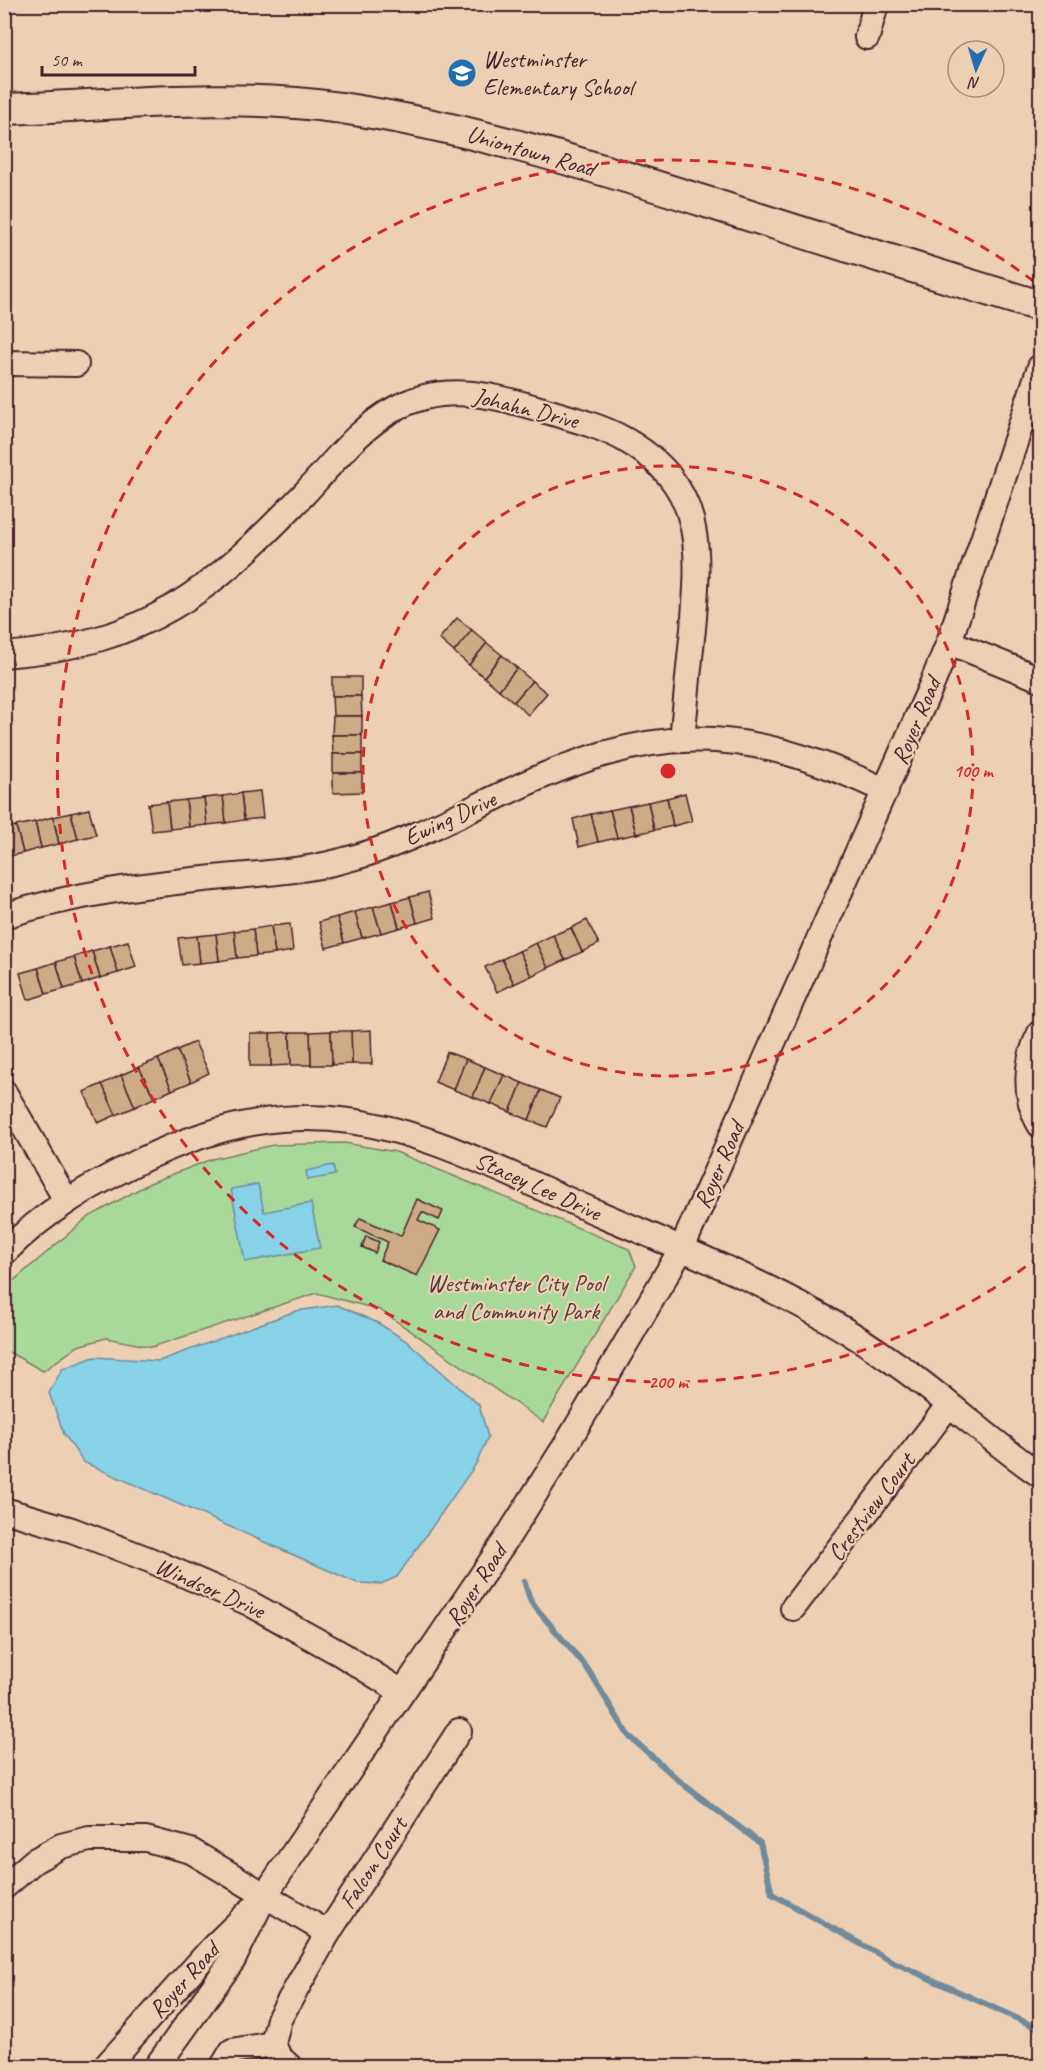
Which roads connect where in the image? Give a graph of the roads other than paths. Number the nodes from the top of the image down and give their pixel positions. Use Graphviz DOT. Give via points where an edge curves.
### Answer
graph roads {
  1 [pos="876,4"];
  2 [pos="867,37"];
  3 [pos="4,109"];
  4 [pos="1041,306"];
  5 [pos="4,363"];
  6 [pos="76,364"];
  7 [pos="1041,367"];
  8 [pos="949,642"];
  9 [pos="4,655"];
  10 [pos="1041,680"];
  11 [pos="682,739"];
  12 [pos="886,791"];
  13 [pos="4,916"];
  14 [pos="1041,1033"];
  15 [pos="4,1092"];
  16 [pos="1041,1125"];
  17 [pos="66,1200"];
  18 [pos="682,1248"];
  19 [pos="4,1253"];
  20 [pos="948,1406"];
  21 [pos="1041,1475"];
  22 [pos="4,1510"];
  23 [pos="793,1608"];
  24 [pos="402,1692"];
  25 [pos="459,1731"];
  26 [pos="4,1887"];
  27 [pos="265,1895"];
  28 [pos="328,1933"];
  29 [pos="273,2043"];
  30 [pos="106,2067"];
  31 [pos="157,2067"];
  32 [pos="222,2067"];
  33 [pos="289,2067"];
  1 -- 2 [label="street"];
  3 -- 4 [label="main road, Uniontown Road" via="276,101 444,127 547,154"];
  5 -- 6 [label="street"];
  7 -- 8 [label="street, Royer Road"];
  8 -- 10 [label="street"];
  8 -- 12 [label="street, Royer Road"];
  9 -- 11 [label="street, Johahn Drive" via="48,652 93,642 195,596 233,565 367,428 396,408 433,395 464,392 496,396 622,438 650,457 685,499 695,530 698,566"];
  11 -- 12 [label="street, Ewing Drive" via="759,745 810,758"];
  11 -- 13 [label="street, Ewing Drive" via="621,748 572,764 411,837 339,862 104,890"];
  12 -- 18 [label="street, Royer Road"];
  14 -- 16 [label="street" via="1030,1063 1028,1090"];
  15 -- 17 [label="street"];
  17 -- 18 [label="street, Stacey Lee Drive" via="115,1173 202,1135 290,1117 328,1117 419,1136"];
  17 -- 19 [label="street, Stacey Lee Drive"];
  18 -- 20 [label="street, Stacey Lee Drive" via="809,1308 894,1362"];
  18 -- 24 [label="street, Royer Road" via="556,1460"];
  20 -- 21 [label="street, Stacey Lee Drive"];
  20 -- 23 [label="street, Crestview Court"];
  22 -- 24 [label="street, Windsor Drive" via="72,1530 249,1603"];
  24 -- 27 [label="street, Royer Road"];
  25 -- 28 [label="street, Falcon Court"];
  26 -- 27 [label="street, Falcon Court" via="34,1861 61,1846 118,1837 166,1842 191,1851"];
  27 -- 28 [label="street, Falcon Court"];
  27 -- 30 [label="street, Royer Road"];
  27 -- 31 [label="street, Royer Road" via="233,1960"];
  28 -- 29 [label="street" via="279,2019"];
  29 -- 32 [label="street" via="232,2051"];
  29 -- 33 [label="street"];
}
